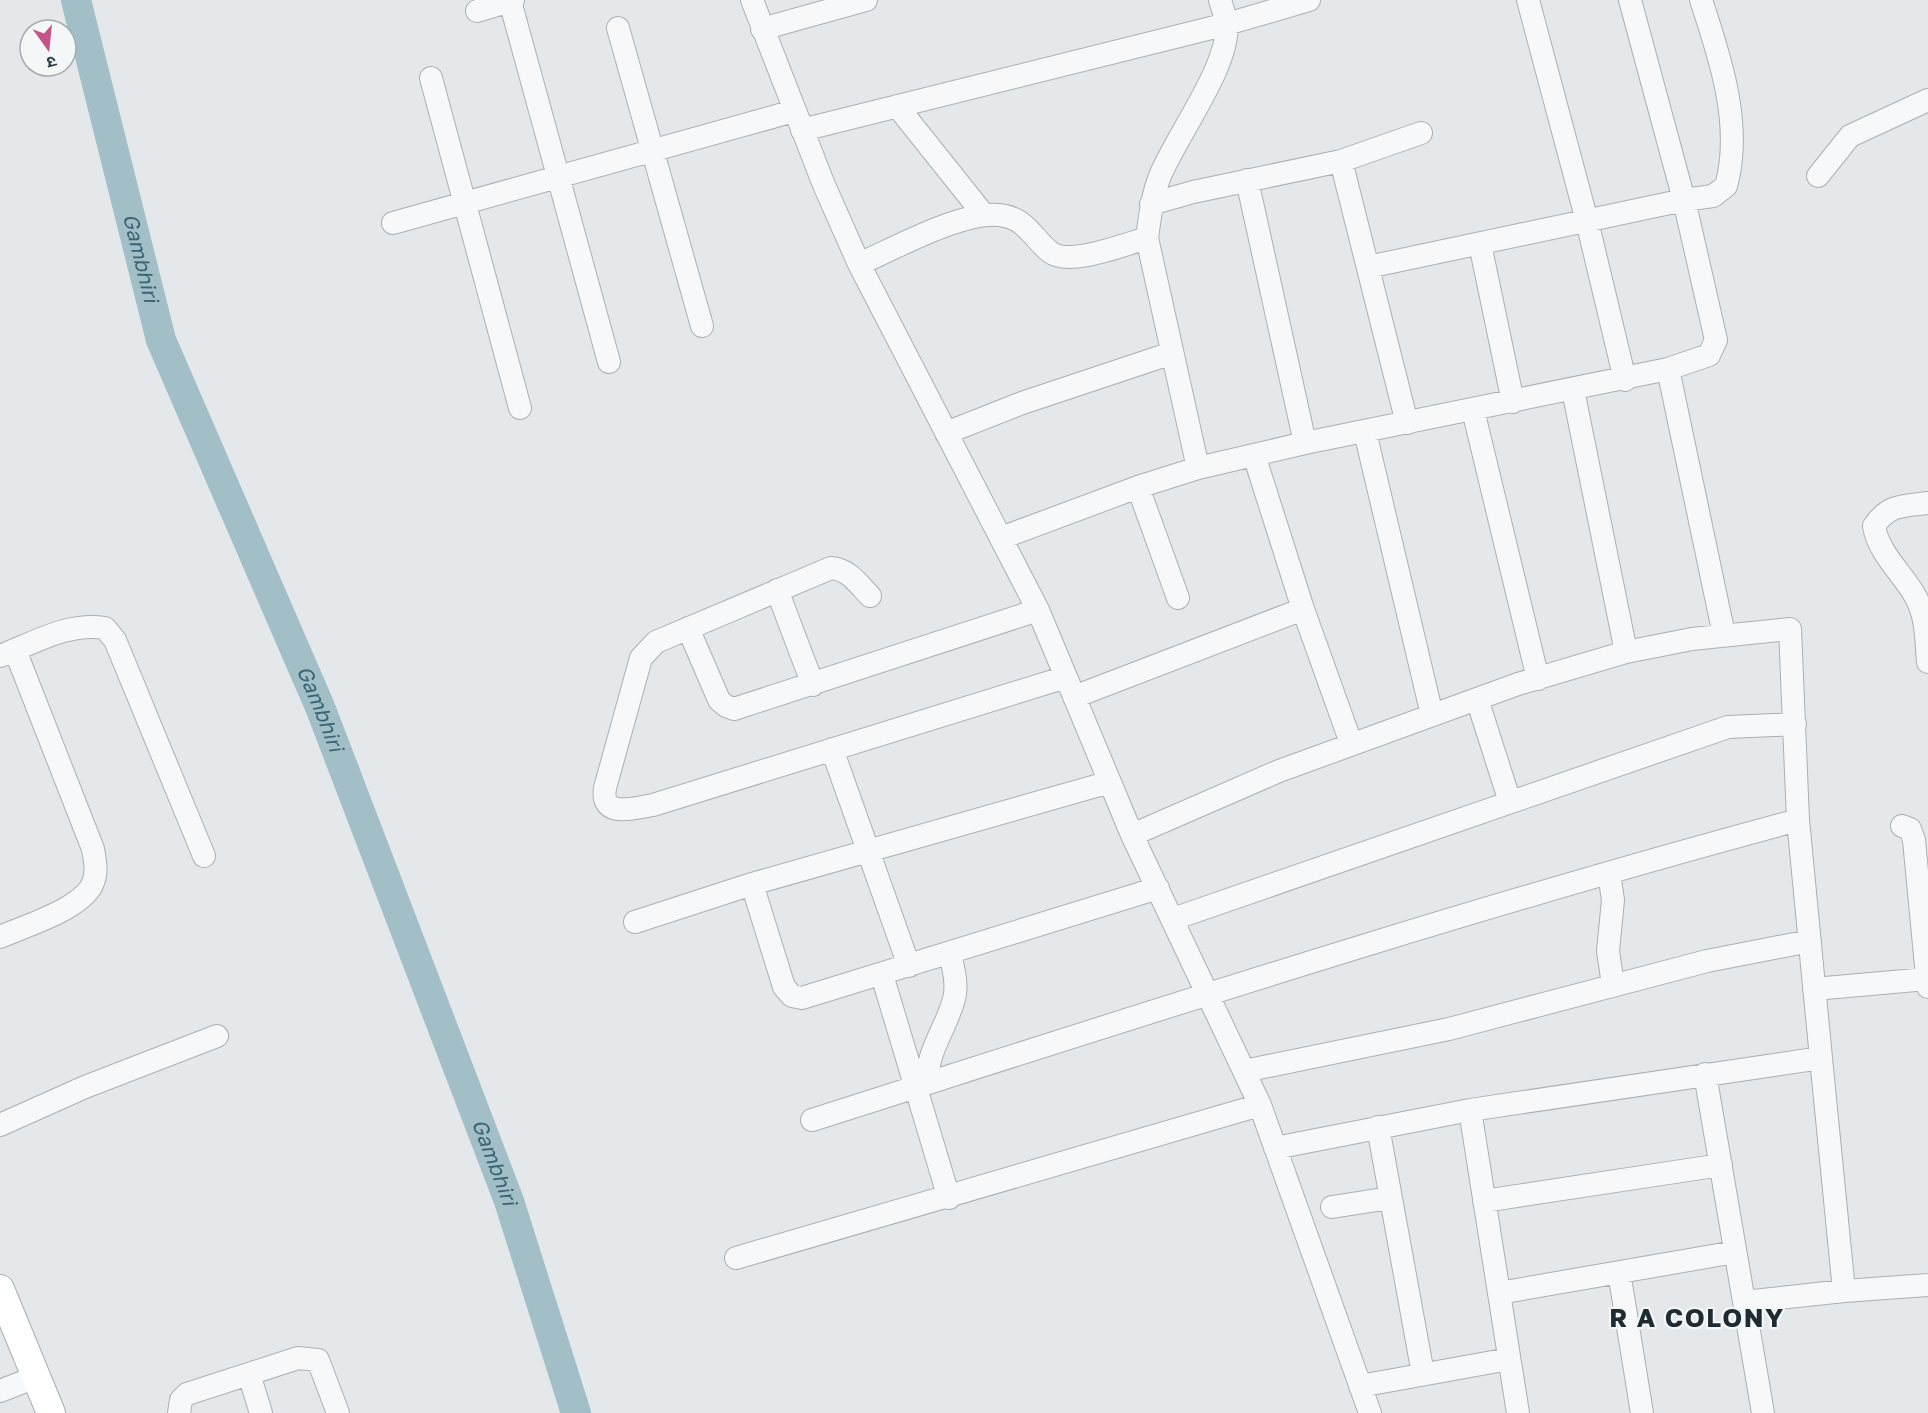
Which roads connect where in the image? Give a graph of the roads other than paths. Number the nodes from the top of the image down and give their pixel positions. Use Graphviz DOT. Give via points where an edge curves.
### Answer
graph roads {
  1 [pos="752,0"];
  2 [pos="866,0"];
  3 [pos="1220,0"];
  4 [pos="1309,0"];
  5 [pos="1528,0"];
  6 [pos="1630,0"];
  7 [pos="1701,0"];
  8 [pos="512,1"];
  9 [pos="477,11"];
  10 [pos="1227,24"];
  11 [pos="618,27"];
  12 [pos="762,29"];
  13 [pos="431,78"];
  14 [pos="1928,100"];
  15 [pos="897,106"];
  16 [pos="798,121"];
  17 [pos="1421,134"];
  18 [pos="653,150"];
  19 [pos="1341,161"];
  20 [pos="1818,176"];
  21 [pos="557,177"];
  22 [pos="1247,180"];
  23 [pos="1684,200"];
  24 [pos="465,203"];
  25 [pos="1152,204"];
  26 [pos="984,215"];
  27 [pos="1587,221"];
  28 [pos="393,223"];
  29 [pos="1147,238"];
  30 [pos="1480,244"];
  31 [pos="859,264"];
  32 [pos="1368,267"];
  33 [pos="702,326"];
  34 [pos="1172,353"];
  35 [pos="609,362"];
  36 [pos="1668,369"];
  37 [pos="1625,380"];
  38 [pos="1573,390"];
  39 [pos="1513,402"];
  40 [pos="520,408"];
  41 [pos="1473,410"];
  42 [pos="1407,423"];
  43 [pos="1365,432"];
  44 [pos="946,433"];
  45 [pos="1305,443"];
  46 [pos="1254,455"];
  47 [pos="1198,468"];
  48 [pos="1138,487"];
  49 [pos="1928,503"];
  50 [pos="1001,538"];
  51 [pos="777,590"];
  52 [pos="870,596"];
  53 [pos="1178,598"];
  54 [pos="1303,609"];
  55 [pos="1038,610"];
  56 [pos="688,628"];
  57 [pos="1724,635"];
  58 [pos="1626,652"];
  59 [pos="8,653"];
  60 [pos="1928,662"];
  61 [pos="1538,679"];
  62 [pos="813,685"];
  63 [pos="1070,687"];
  64 [pos="1477,699"];
  65 [pos="1432,715"];
  66 [pos="1796,723"];
  67 [pos="1351,743"];
  68 [pos="832,749"];
  69 [pos="1110,782"];
  70 [pos="1510,802"];
  71 [pos="1798,820"];
  72 [pos="1902,826"];
  73 [pos="1132,835"];
  74 [pos="869,851"];
  75 [pos="204,856"];
  76 [pos="1609,873"];
  77 [pos="752,884"];
  78 [pos="1158,888"];
  79 [pos="1173,920"];
  80 [pos="635,922"];
  81 [pos="2,930"];
  82 [pos="1810,941"];
  83 [pos="951,953"];
  84 [pos="909,966"];
  85 [pos="882,975"];
  86 [pos="1927,979"];
  87 [pos="1613,985"];
  88 [pos="1928,987"];
  89 [pos="1814,989"];
  90 [pos="1208,994"];
  91 [pos="217,1036"];
  92 [pos="1821,1058"];
  93 [pos="1244,1071"];
  94 [pos="1705,1074"];
  95 [pos="921,1085"];
  96 [pos="1260,1105"];
  97 [pos="1470,1110"];
  98 [pos="812,1120"];
  99 [pos="0,1125"];
  100 [pos="1378,1127"];
  101 [pos="1275,1148"];
  102 [pos="1721,1165"];
  103 [pos="949,1198"];
  104 [pos="1390,1198"];
  105 [pos="1484,1201"];
  106 [pos="1332,1207"];
  107 [pos="1736,1252"];
  108 [pos="736,1258"];
  109 [pos="1619,1272"];
  110 [pos="1928,1285"];
  111 [pos="0,1288"];
  112 [pos="1844,1291"];
  113 [pos="1499,1293"];
  114 [pos="1744,1302"];
  115 [pos="1509,1359"];
  116 [pos="249,1374"];
  117 [pos="1423,1374"];
  118 [pos="36,1377"];
  119 [pos="1360,1386"];
  120 [pos="0,1390"];
  121 [pos="51,1413"];
  122 [pos="179,1413"];
  123 [pos="261,1413"];
  124 [pos="338,1413"];
  125 [pos="1370,1413"];
  126 [pos="1518,1413"];
  127 [pos="1642,1413"];
  128 [pos="1763,1413"];
  1 -- 12 [label="street"];
  2 -- 12 [label="street"];
  3 -- 10 [label="street"];
  4 -- 10 [label="street"];
  5 -- 27 [label="street"];
  6 -- 23 [label="street"];
  7 -- 23 [label="street" via="1722,71 1733,137 1726,186 1713,196"];
  8 -- 9 [label="street"];
  8 -- 21 [label="street"];
  10 -- 15 [label="street"];
  10 -- 25 [label="street" via="1215,74 1168,158"];
  11 -- 18 [label="street"];
  12 -- 16 [label="street"];
  13 -- 24 [label="street"];
  14 -- 20 [label="street" via="1850,136"];
  15 -- 16 [label="street"];
  15 -- 26 [label="street"];
  16 -- 18 [label="street"];
  16 -- 31 [label="street"];
  17 -- 19 [label="street"];
  18 -- 21 [label="street"];
  18 -- 33 [label="street"];
  19 -- 22 [label="street"];
  19 -- 32 [label="street"];
  21 -- 24 [label="street"];
  21 -- 35 [label="street"];
  22 -- 25 [label="street"];
  22 -- 45 [label="street"];
  23 -- 27 [label="street"];
  23 -- 36 [label="street" via="1716,340 1710,355"];
  24 -- 28 [label="street"];
  24 -- 40 [label="street"];
  25 -- 29 [label="street"];
  26 -- 29 [label="street" via="1004,215 1021,221 1052,253 1065,258"];
  26 -- 31 [label="street" via="960,220"];
  27 -- 30 [label="street"];
  27 -- 37 [label="street"];
  29 -- 34 [label="street"];
  30 -- 32 [label="street"];
  30 -- 39 [label="street"];
  31 -- 44 [label="street"];
  32 -- 42 [label="street"];
  34 -- 44 [label="street"];
  34 -- 47 [label="street"];
  36 -- 37 [label="street"];
  36 -- 57 [label="street"];
  37 -- 38 [label="street"];
  38 -- 39 [label="street"];
  38 -- 58 [label="street"];
  39 -- 41 [label="street"];
  41 -- 42 [label="street"];
  41 -- 61 [label="street"];
  42 -- 43 [label="street"];
  43 -- 45 [label="street"];
  43 -- 65 [label="street"];
  44 -- 50 [label="street"];
  45 -- 46 [label="street"];
  46 -- 47 [label="street"];
  46 -- 54 [label="street"];
  47 -- 48 [label="street"];
  48 -- 50 [label="street"];
  48 -- 53 [label="street"];
  49 -- 60 [label="street" via="1892,508 1874,526 1876,538 1915,595 1922,612"];
  50 -- 55 [label="street"];
  51 -- 52 [label="street" via="820,571 840,568"];
  51 -- 56 [label="street"];
  51 -- 62 [label="street"];
  54 -- 63 [label="street"];
  54 -- 67 [label="street"];
  55 -- 62 [label="street"];
  55 -- 63 [label="street"];
  56 -- 62 [label="street" via="714,690 726,706 734,709"];
  56 -- 68 [label="street" via="656,642 641,658 605,788 607,804 626,810 653,805"];
  57 -- 58 [label="street"];
  57 -- 66 [label="street" via="1790,628"];
  58 -- 61 [label="street"];
  59 -- 75 [label="street" via="68,629 105,628 115,640"];
  59 -- 81 [label="street" via="93,849 97,867 93,884 83,898"];
  61 -- 64 [label="street"];
  63 -- 68 [label="street"];
  63 -- 69 [label="street"];
  64 -- 65 [label="street"];
  64 -- 70 [label="street"];
  65 -- 67 [label="street"];
  66 -- 70 [label="street" via="1728,726"];
  66 -- 71 [label="street"];
  67 -- 73 [label="street" via="1214,797"];
  68 -- 74 [label="street"];
  69 -- 73 [label="street"];
  69 -- 74 [label="street"];
  70 -- 79 [label="street"];
  71 -- 76 [label="street"];
  71 -- 82 [label="street"];
  72 -- 86 [label="street" via="1910,829 1914,840"];
  73 -- 78 [label="street"];
  74 -- 77 [label="street"];
  74 -- 84 [label="street"];
  76 -- 87 [label="street" via="1613,900 1608,951"];
  76 -- 90 [label="street"];
  77 -- 80 [label="street"];
  77 -- 85 [label="street" via="784,987 792,996 802,998"];
  78 -- 79 [label="street"];
  78 -- 83 [label="street"];
  79 -- 90 [label="street"];
  82 -- 87 [label="street"];
  82 -- 89 [label="street"];
  83 -- 84 [label="street"];
  83 -- 95 [label="street" via="956,981 954,999"];
  84 -- 85 [label="street"];
  85 -- 95 [label="street"];
  86 -- 88 [label="street"];
  86 -- 89 [label="street"];
  87 -- 93 [label="street" via="1449,1029"];
  89 -- 92 [label="street"];
  90 -- 93 [label="street"];
  90 -- 95 [label="street"];
  91 -- 99 [label="street"];
  92 -- 94 [label="street"];
  92 -- 112 [label="street"];
  93 -- 96 [label="street"];
  94 -- 97 [label="street"];
  94 -- 102 [label="street"];
  95 -- 98 [label="street"];
  95 -- 103 [label="street"];
  96 -- 101 [label="street"];
  96 -- 103 [label="street"];
  97 -- 100 [label="street"];
  97 -- 105 [label="street"];
  100 -- 101 [label="street"];
  100 -- 104 [label="street"];
  101 -- 119 [label="street"];
  102 -- 105 [label="street"];
  102 -- 107 [label="street"];
  103 -- 108 [label="street"];
  104 -- 106 [label="street"];
  104 -- 117 [label="street"];
  105 -- 113 [label="street"];
  107 -- 109 [label="street"];
  107 -- 114 [label="street"];
  109 -- 113 [label="street"];
  109 -- 127 [label="street"];
  110 -- 112 [label="street"];
  111 -- 118 [label="main road"];
  112 -- 114 [label="street"];
  113 -- 115 [label="street"];
  114 -- 128 [label="street"];
  115 -- 117 [label="street"];
  115 -- 126 [label="street"];
  116 -- 122 [label="street" via="187,1394 181,1400"];
  116 -- 123 [label="street"];
  116 -- 124 [label="street" via="298,1358 318,1360"];
  117 -- 119 [label="street"];
  118 -- 120 [label="street"];
  118 -- 121 [label="main road"];
  119 -- 125 [label="street"];
}
